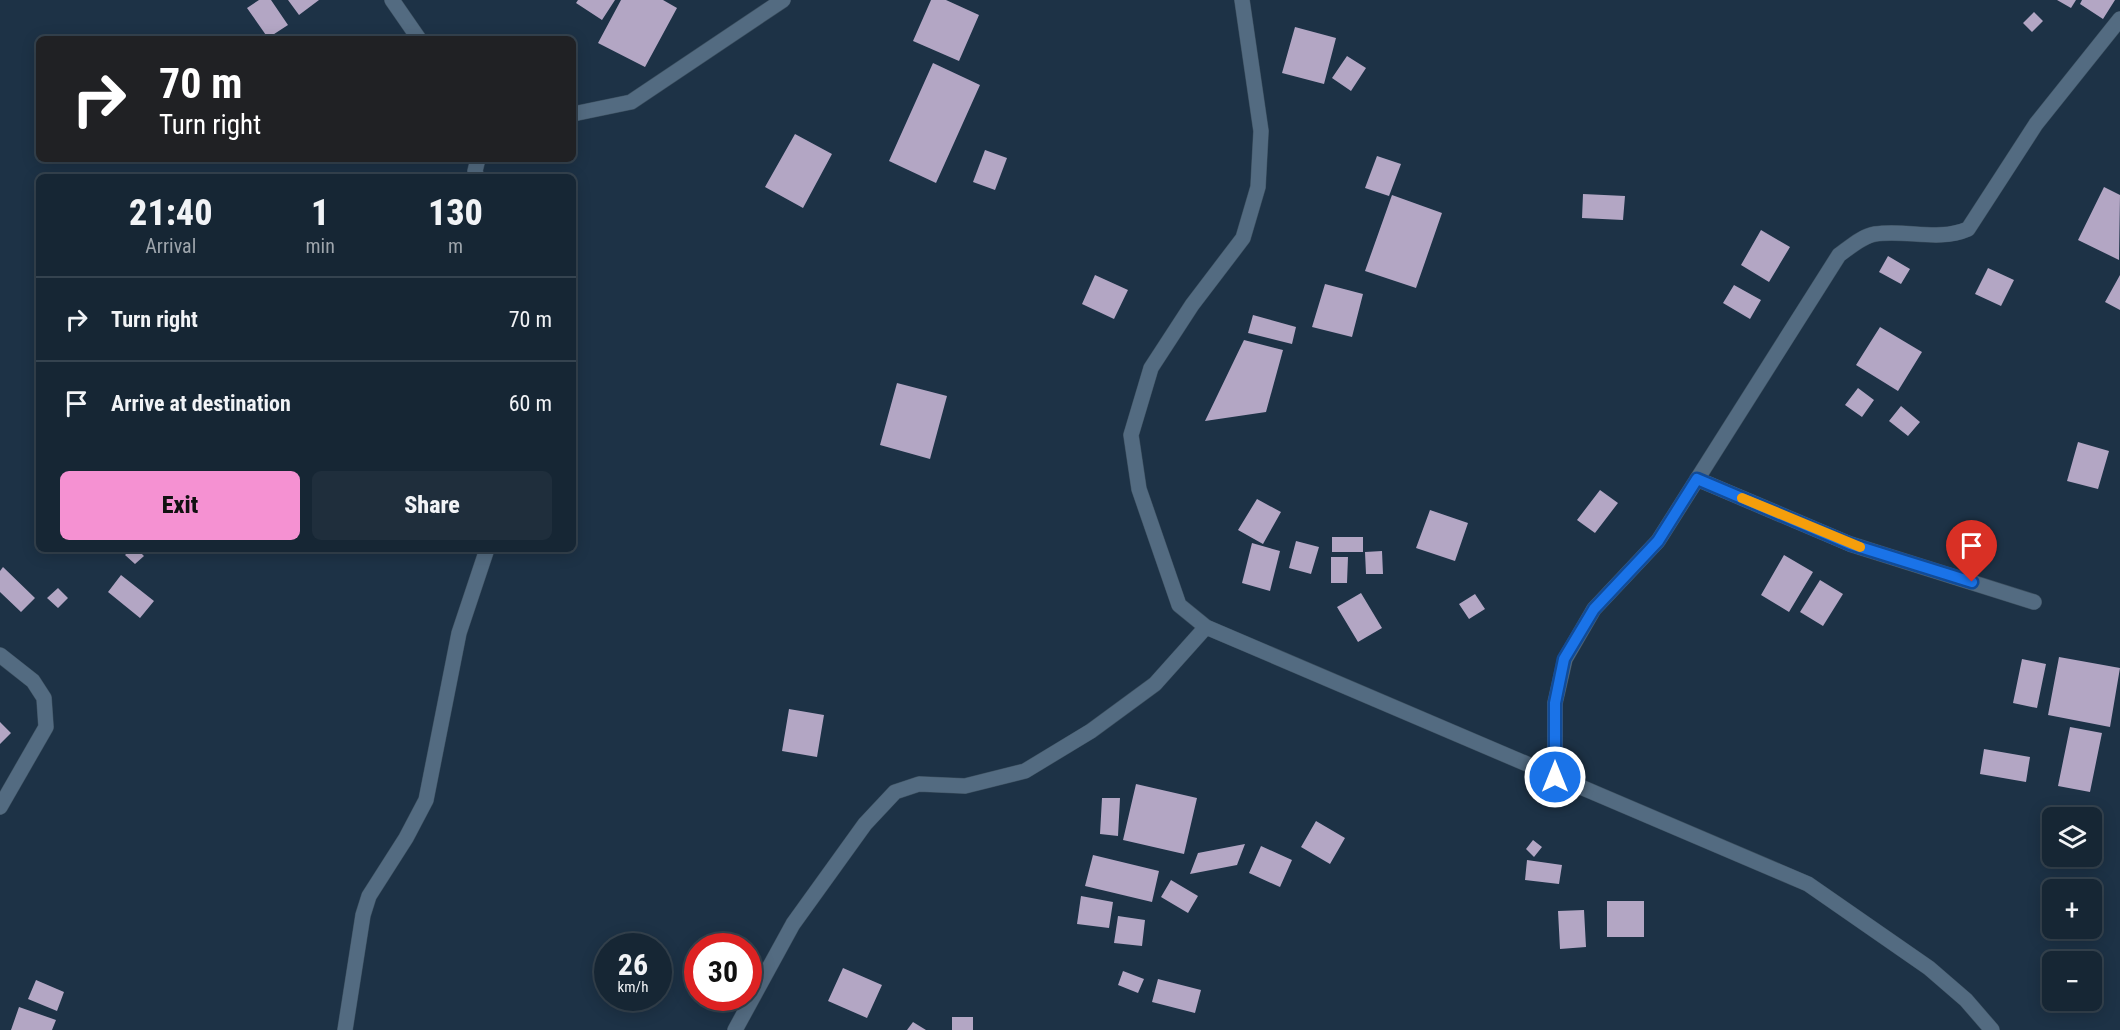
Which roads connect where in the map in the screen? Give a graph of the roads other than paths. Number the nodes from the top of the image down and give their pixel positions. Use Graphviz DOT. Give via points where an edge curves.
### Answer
graph roads {
  1 [pos="392,0"];
  2 [pos="783,0"];
  3 [pos="1242,0"];
  4 [pos="2120,19"];
  5 [pos="416,36"];
  6 [pos="576,113"];
  7 [pos="1697,479"];
  8 [pos="486,552"];
  9 [pos="2034,602"];
  10 [pos="1206,627"];
  11 [pos="0,656"];
  12 [pos="1555,777"];
  13 [pos="0,807"];
  14 [pos="345,1030"];
  15 [pos="735,1030"];
  16 [pos="1992,1030"];
  1 -- 5 [label="street"];
  2 -- 6 [label="street" via="630,102"];
  3 -- 10 [label="street" via="1261,131 1257,187 1243,238 1192,304 1151,368 1131,435 1138,489 1179,605"];
  4 -- 7 [label="street" via="2036,124 1968,229 1954,235 1874,234 1839,255"];
  7 -- 9 [label="street" via="1850,544"];
  7 -- 12 [label="street" via="1658,541 1594,609 1564,659 1555,703"];
  8 -- 14 [label="street" via="459,633 426,800 369,896 363,915"];
  10 -- 12 [label="street"];
  10 -- 15 [label="street" via="1155,684 1091,731 1024,771 965,786 919,784 895,792 865,824 793,924"];
  11 -- 13 [label="street" via="33,681 44,698 46,727"];
  12 -- 16 [label="street" via="1808,884 1929,968 1966,1000"];
}
